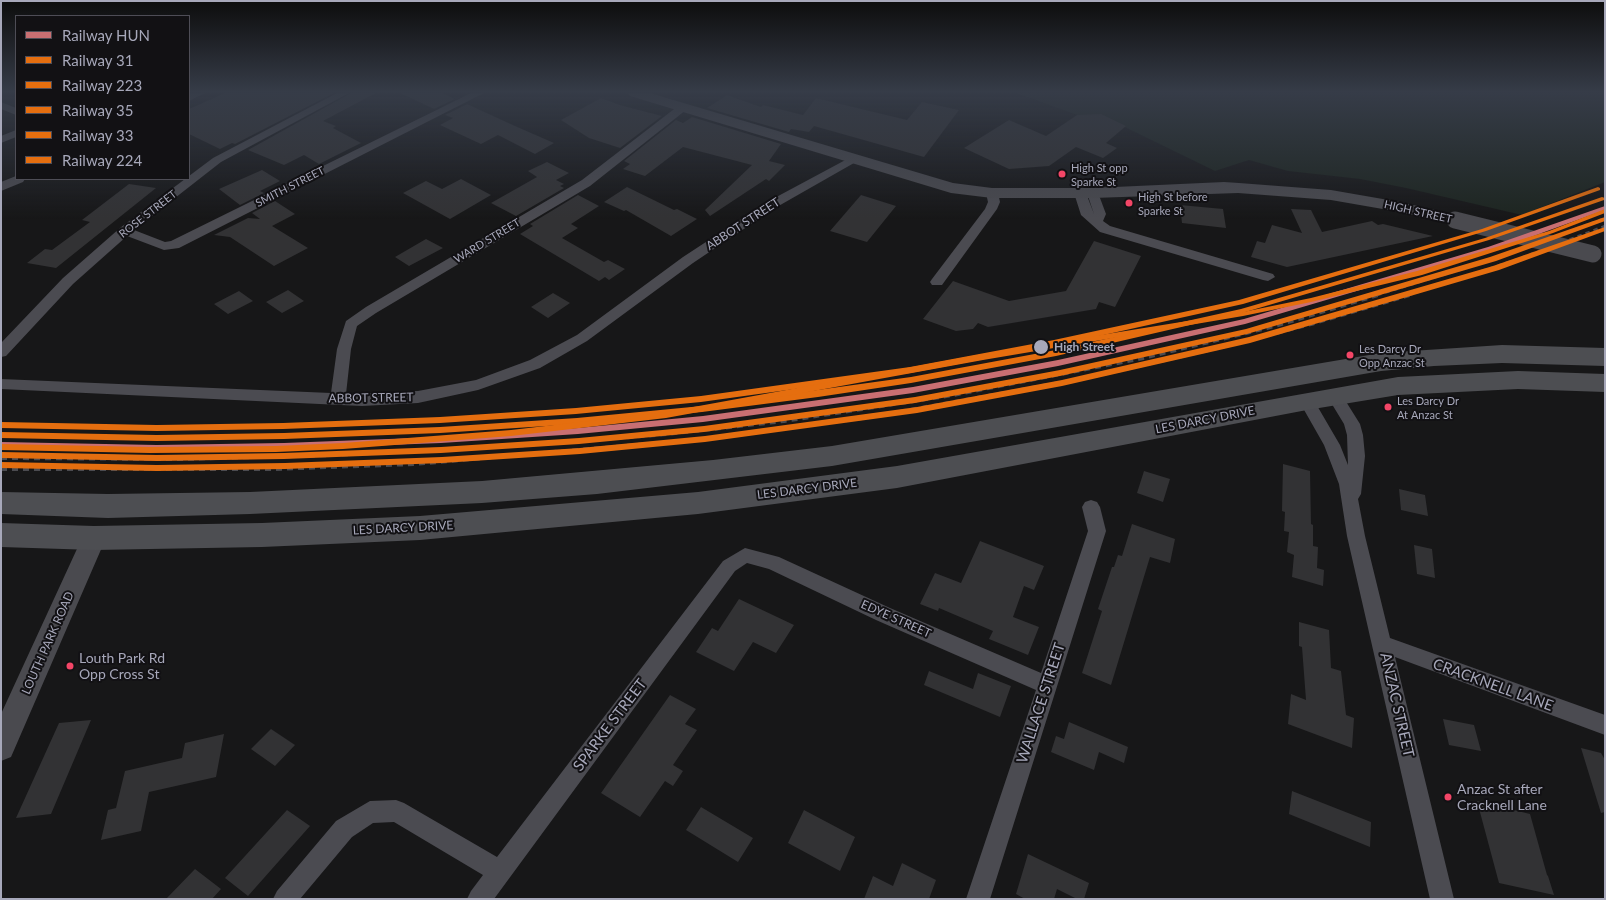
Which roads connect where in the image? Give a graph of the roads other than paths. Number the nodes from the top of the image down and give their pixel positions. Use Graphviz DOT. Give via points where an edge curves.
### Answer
graph roads {
  1 [pos="264,135"];
  2 [pos="395,135"];
  3 [pos="647,135"];
  4 [pos="774,135"];
  5 [pos="856,159"];
  6 [pos="17,180"];
  7 [pos="1155,184"];
  8 [pos="1,187"];
  9 [pos="997,187"];
  10 [pos="1239,188"];
  11 [pos="1086,191"];
  12 [pos="125,231"];
  13 [pos="1601,256"];
  14 [pos="1268,277"];
  15 [pos="937,282"];
  16 [pos="1,352"];
  17 [pos="1605,357"];
  18 [pos="1319,372"];
  19 [pos="1288,377"];
  20 [pos="1605,383"];
  21 [pos="1,384"];
  22 [pos="1336,396"];
  23 [pos="338,399"];
  24 [pos="1307,401"];
  25 [pos="1,503"];
  26 [pos="108,506"];
  27 [pos="1091,507"];
  28 [pos="1352,511"];
  29 [pos="1,535"];
  30 [pos="94,538"];
  31 [pos="744,555"];
  32 [pos="1382,644"];
  33 [pos="1046,685"];
  34 [pos="8,719"];
  35 [pos="1605,725"];
  36 [pos="1,747"];
  37 [pos="499,871"];
  38 [pos="285,899"];
  39 [pos="479,899"];
  40 [pos="978,899"];
  41 [pos="1442,899"];
  1 -- 12 [label="street, ROSE STREET" via="217,160"];
  2 -- 12 [label="street, SMITH STREET" via="174,245 164,246"];
  3 -- 23 [label="street, WARD STREET" via="586,183 351,324 344,349"];
  4 -- 5 [label="main road, HIGH STREET"];
  5 -- 9 [label="main road, HIGH STREET" via="952,188"];
  5 -- 23 [label="street, ABBOT STREET" via="771,205 688,260 582,338 535,364 447,393 390,400"];
  6 -- 8 [label="street"];
  7 -- 9 [label="main road, HIGH STREET" via="1109,182"];
  7 -- 10 [label="main road, HIGH STREET"];
  7 -- 11 [label="main road"];
  9 -- 11 [label="main road, HIGH STREET"];
  9 -- 15 [label="street" via="991,209"];
  10 -- 11 [label="main road, HIGH STREET"];
  10 -- 13 [label="main road, HIGH STREET, bridge" via="1331,195 1400,207"];
  11 -- 14 [label="street" via="1100,214 1096,223 1111,232"];
  12 -- 16 [label="street, ROSE STREET" via="60,289"];
  17 -- 18 [label="highway" via="1502,354 1434,357"];
  18 -- 19 [label="highway"];
  18 -- 22 [label="highway"];
  19 -- 24 [label="highway"];
  19 -- 26 [label="highway" via="842,454 712,471 482,492 287,502"];
  20 -- 22 [label="highway, LES DARCY DRIVE" via="1451,382"];
  21 -- 23 [label="street, ABBOT STREET"];
  22 -- 24 [label="highway, LES DARCY DRIVE"];
  22 -- 28 [label="street, ANZAC STREET" via="1355,435 1357,456"];
  24 -- 28 [label="street, ANZAC STREET" via="1340,463"];
  24 -- 30 [label="highway, LES DARCY DRIVE" via="897,477 698,503 420,528"];
  25 -- 26 [label="highway"];
  26 -- 30 [label="highway"];
  27 -- 33 [label="street, WALLACE STREET" via="1097,531"];
  28 -- 32 [label="street, ANZAC STREET"];
  29 -- 30 [label="highway, LES DARCY DRIVE"];
  30 -- 34 [label="main road, LOUTH PARK ROAD"];
  31 -- 33 [label="street, EDYE STREET" via="773,562"];
  31 -- 37 [label="street, SPARKE STREET" via="729,566"];
  32 -- 35 [label="street, CRACKNELL LANE"];
  32 -- 41 [label="street, ANZAC STREET"];
  33 -- 40 [label="street, WALLACE STREET"];
  34 -- 36 [label="main road, LOUTH PARK ROAD"];
  37 -- 38 [label="street" via="396,811 370,812 344,829"];
  37 -- 39 [label="street, SPARKE STREET"];
}
